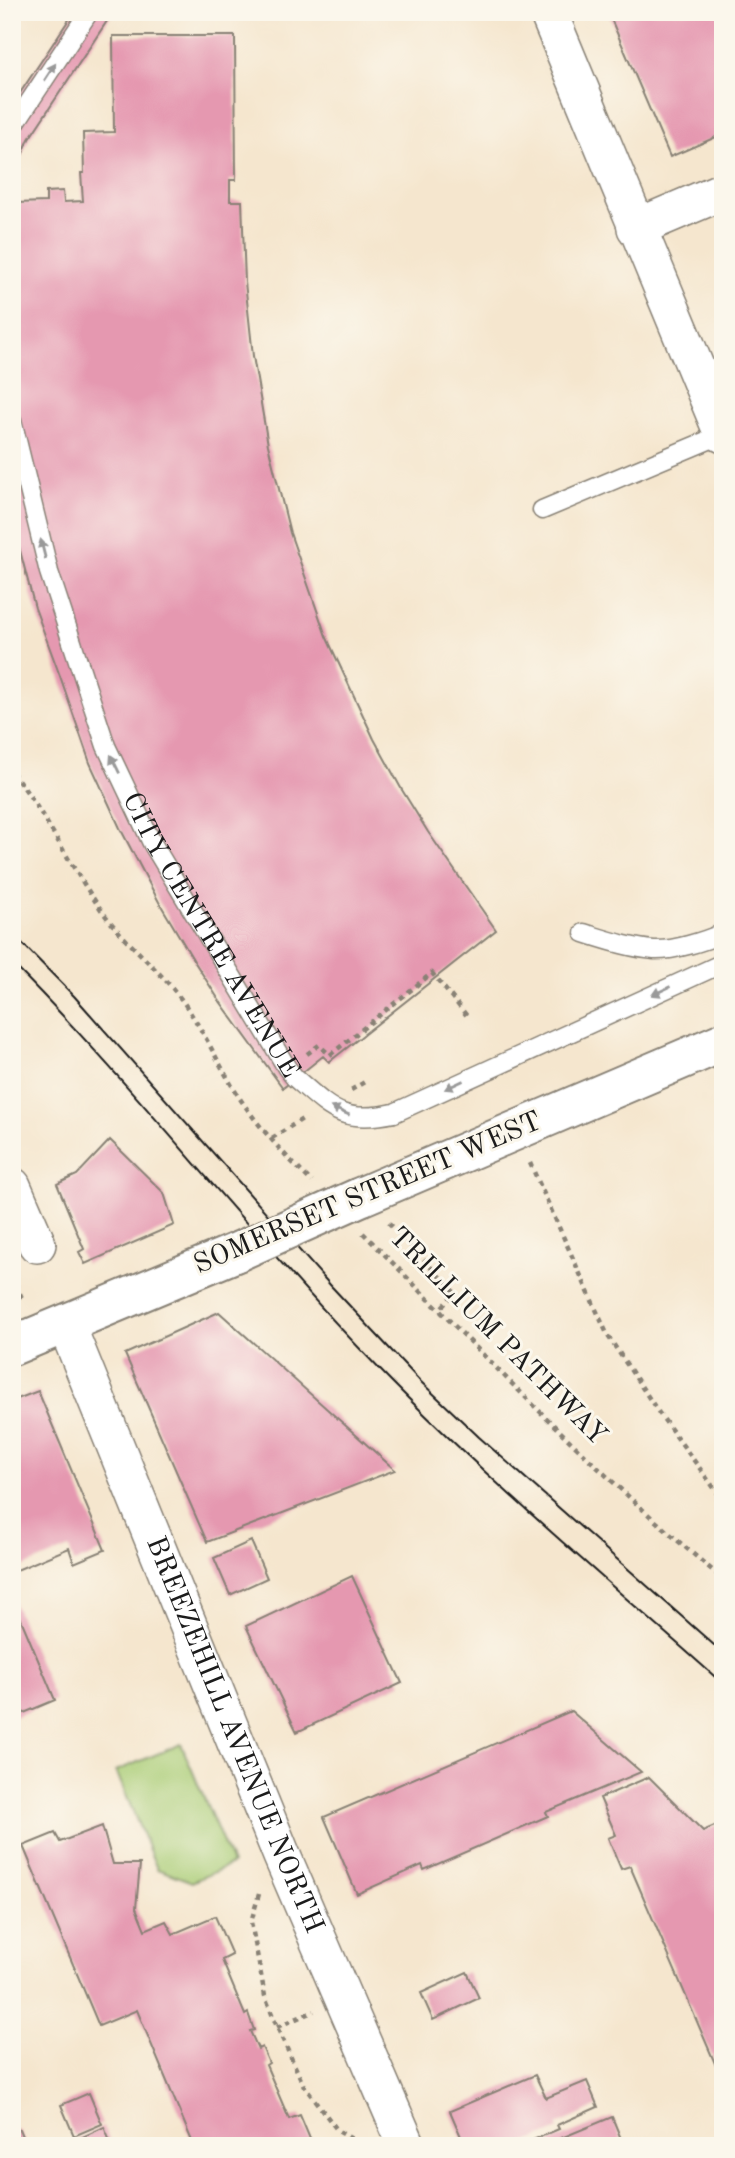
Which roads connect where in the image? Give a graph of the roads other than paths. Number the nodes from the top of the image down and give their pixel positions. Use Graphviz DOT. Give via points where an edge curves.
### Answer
graph roads {
  1 [pos="89,12"];
  2 [pos="548,12"];
  3 [pos="12,128"];
  4 [pos="723,191"];
  5 [pos="636,228"];
  6 [pos="12,420"];
  7 [pos="723,434"];
  8 [pos="541,510"];
  9 [pos="584,933"];
  10 [pos="723,933"];
  11 [pos="723,963"];
  12 [pos="723,1042"];
  13 [pos="12,1186"];
  14 [pos="37,1244"];
  15 [pos="66,1324"];
  16 [pos="12,1346"];
  17 [pos="407,2146"];
  3 -- 1 [label="lane, one-way"];
  2 -- 5 [label="street"];
  4 -- 5 [label="street"];
  5 -- 7 [label="street"];
  11 -- 6 [label="lane, CITY CENTRE AVENUE, one-way, bridge" via="394,1113 371,1118 337,1113 287,1068 152,842 106,746 49,572"];
  7 -- 8 [label="lane"];
  9 -- 10 [label="lane" via="656,950"];
  12 -- 15 [label="main road, SOMERSET STREET WEST, bridge" via="516,1130 357,1211 237,1252"];
  13 -- 14 [label="street"];
  15 -- 16 [label="main road, SOMERSET STREET WEST"];
  15 -- 17 [label="street, BREEZEHILL AVENUE NORTH" via="282,1856"];
}
